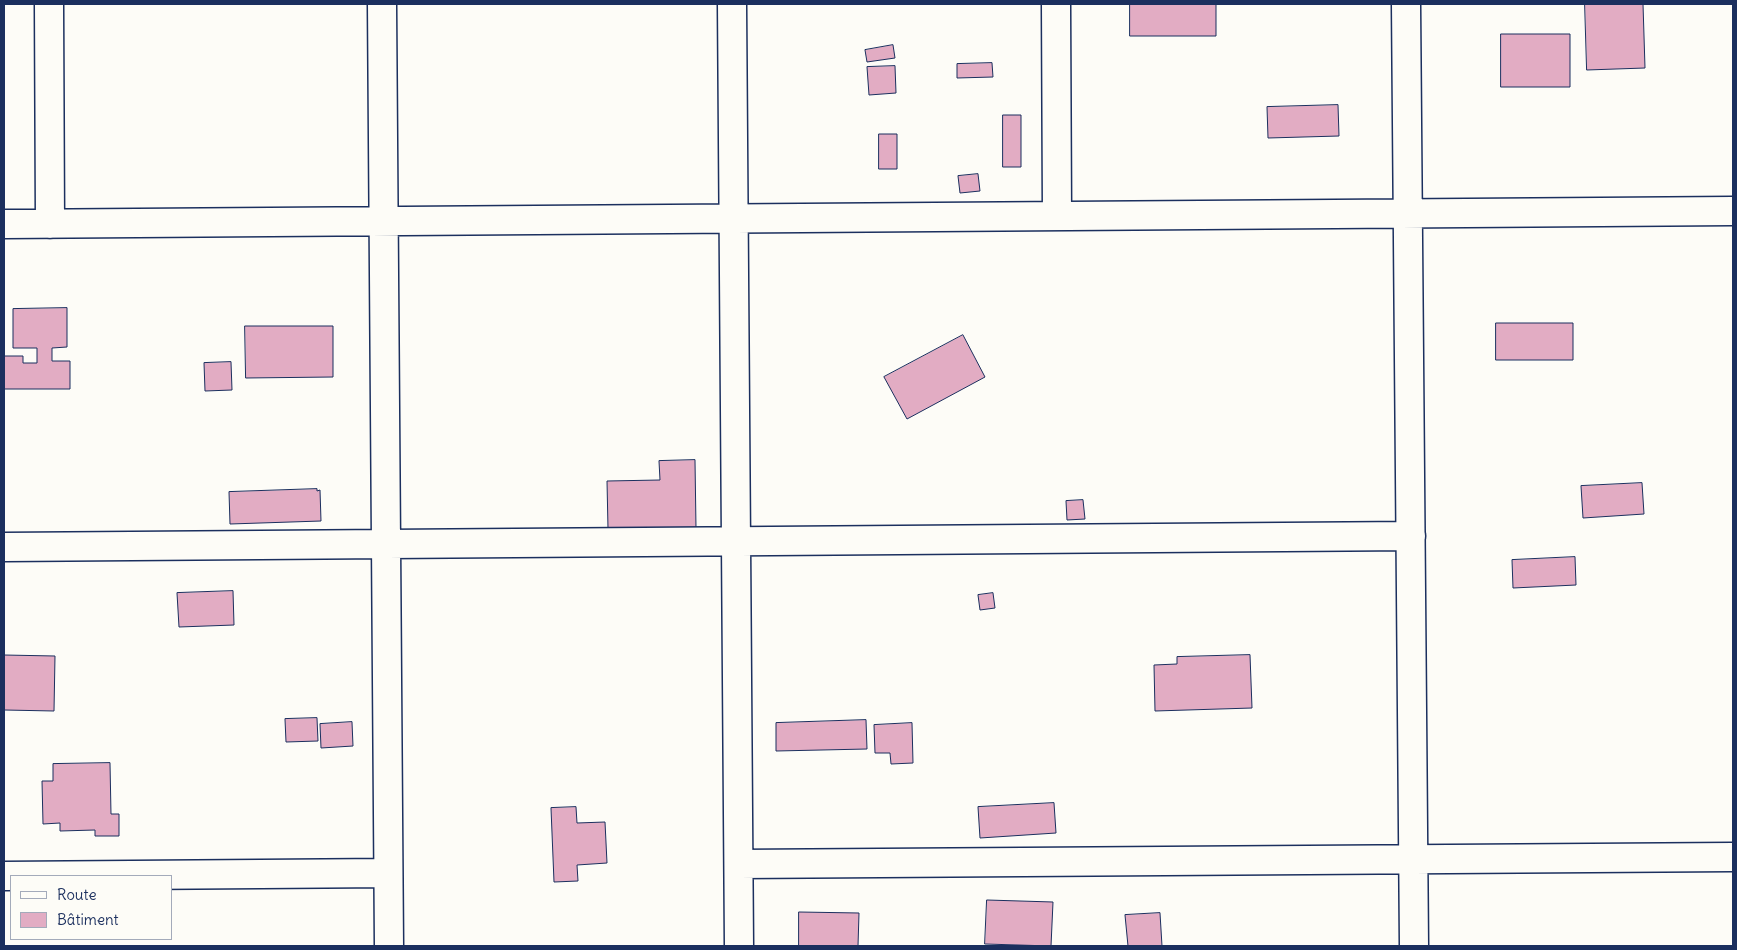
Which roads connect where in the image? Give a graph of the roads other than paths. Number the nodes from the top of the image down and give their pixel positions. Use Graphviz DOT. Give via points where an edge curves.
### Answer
graph roads {
  1 [pos="49,4"];
  2 [pos="382,4"];
  3 [pos="732,4"];
  4 [pos="1056,4"];
  5 [pos="1406,4"];
  6 [pos="1733,211"];
  7 [pos="1408,214"];
  8 [pos="1057,216"];
  9 [pos="733,219"];
  10 [pos="383,222"];
  11 [pos="4,224"];
  12 [pos="50,224"];
  13 [pos="1411,536"];
  14 [pos="736,542"];
  15 [pos="386,545"];
  16 [pos="4,547"];
  17 [pos="1733,857"];
  18 [pos="1413,859"];
  19 [pos="739,864"];
  20 [pos="388,872"];
  21 [pos="100,875"];
  22 [pos="389,946"];
  23 [pos="739,946"];
  24 [pos="1414,946"];
  1 -- 12 [label="street"];
  2 -- 10 [label="street"];
  3 -- 9 [label="street"];
  4 -- 8 [label="street"];
  5 -- 7 [label="street"];
  6 -- 7 [label="street"];
  7 -- 8 [label="street"];
  7 -- 13 [label="street"];
  8 -- 9 [label="street"];
  9 -- 10 [label="street"];
  9 -- 14 [label="street"];
  10 -- 12 [label="street"];
  10 -- 15 [label="street"];
  11 -- 12 [label="street"];
  13 -- 14 [label="street"];
  13 -- 18 [label="street"];
  14 -- 15 [label="street"];
  14 -- 19 [label="street"];
  15 -- 16 [label="street"];
  15 -- 20 [label="street"];
  17 -- 18 [label="street"];
  18 -- 19 [label="street"];
  18 -- 24 [label="street"];
  19 -- 23 [label="street"];
  20 -- 21 [label="street"];
  20 -- 22 [label="street"];
}
